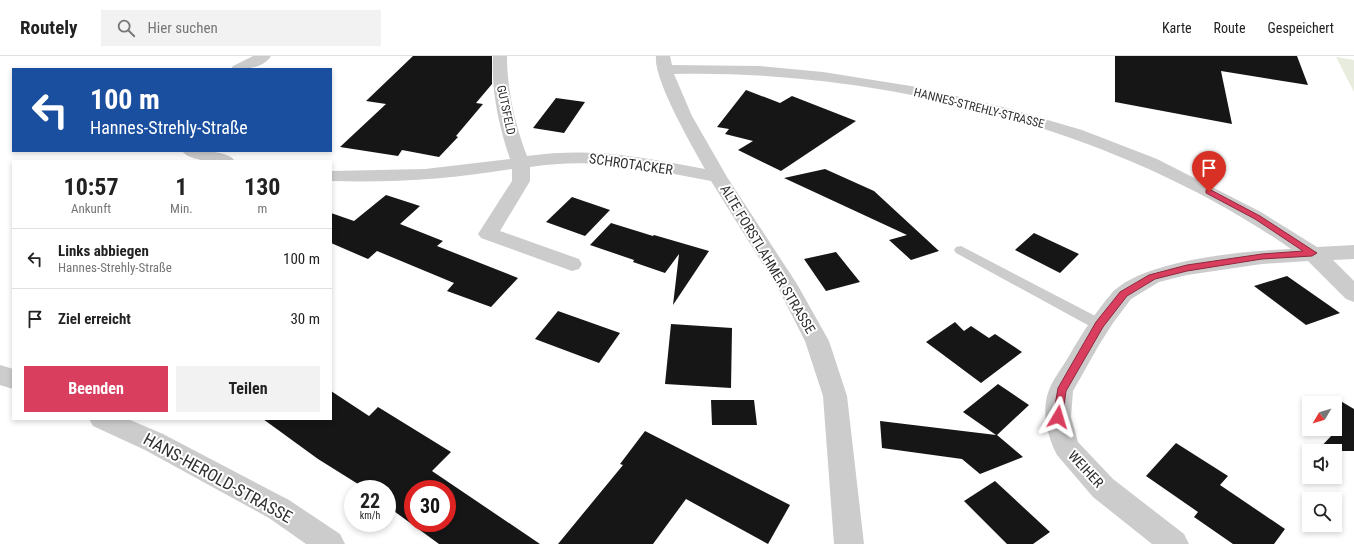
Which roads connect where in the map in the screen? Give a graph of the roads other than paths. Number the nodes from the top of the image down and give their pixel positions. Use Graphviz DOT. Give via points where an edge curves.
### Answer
graph roads {
  1 [pos="264,56"];
  2 [pos="500,56"];
  3 [pos="664,63"];
  4 [pos="240,68"];
  5 [pos="194,152"];
  6 [pos="222,160"];
  7 [pos="520,162"];
  8 [pos="332,176"];
  9 [pos="718,177"];
  10 [pos="962,250"];
  11 [pos="1354,252"];
  12 [pos="1312,253"];
  13 [pos="572,264"];
  14 [pos="1354,294"];
  15 [pos="1100,325"];
  16 [pos="0,374"];
  17 [pos="12,380"];
  18 [pos="104,420"];
  19 [pos="330,544"];
  20 [pos="850,544"];
  21 [pos="1174,544"];
  1 -- 4 [label="street"];
  2 -- 7 [label="street, GUTSFELD" via="499,74 513,142"];
  3 -- 9 [label="street, ALTE FORSTLAHMER STRASSE" via="684,116"];
  3 -- 12 [label="street, HANNES-STREHLY-STRASSE" via="820,76 890,87 1004,111 1129,153 1164,169 1258,218"];
  5 -- 6 [label="street"];
  7 -- 8 [label="street, SCHROTACKER" via="456,172 380,177"];
  7 -- 9 [label="street, SCHROTACKER" via="580,157 628,160"];
  7 -- 13 [label="street" via="521,181 488,234"];
  9 -- 20 [label="street, ALTE FORSTLAHMER STRASSE" via="789,289 817,341 835,396"];
  10 -- 15 [label="lane"];
  11 -- 12 [label="street"];
  12 -- 14 [label="street, HANNES-STREHLY-STRASSE"];
  12 -- 15 [label="street, WEIHER" via="1187,268 1152,277 1123,294"];
  15 -- 21 [label="street, WEIHER" via="1061,391 1058,417 1066,447 1103,488"];
  16 -- 17 [label="street"];
  18 -- 19 [label="street, HANS-HEROLD-STRASSE" via="154,442 272,506"];
}
